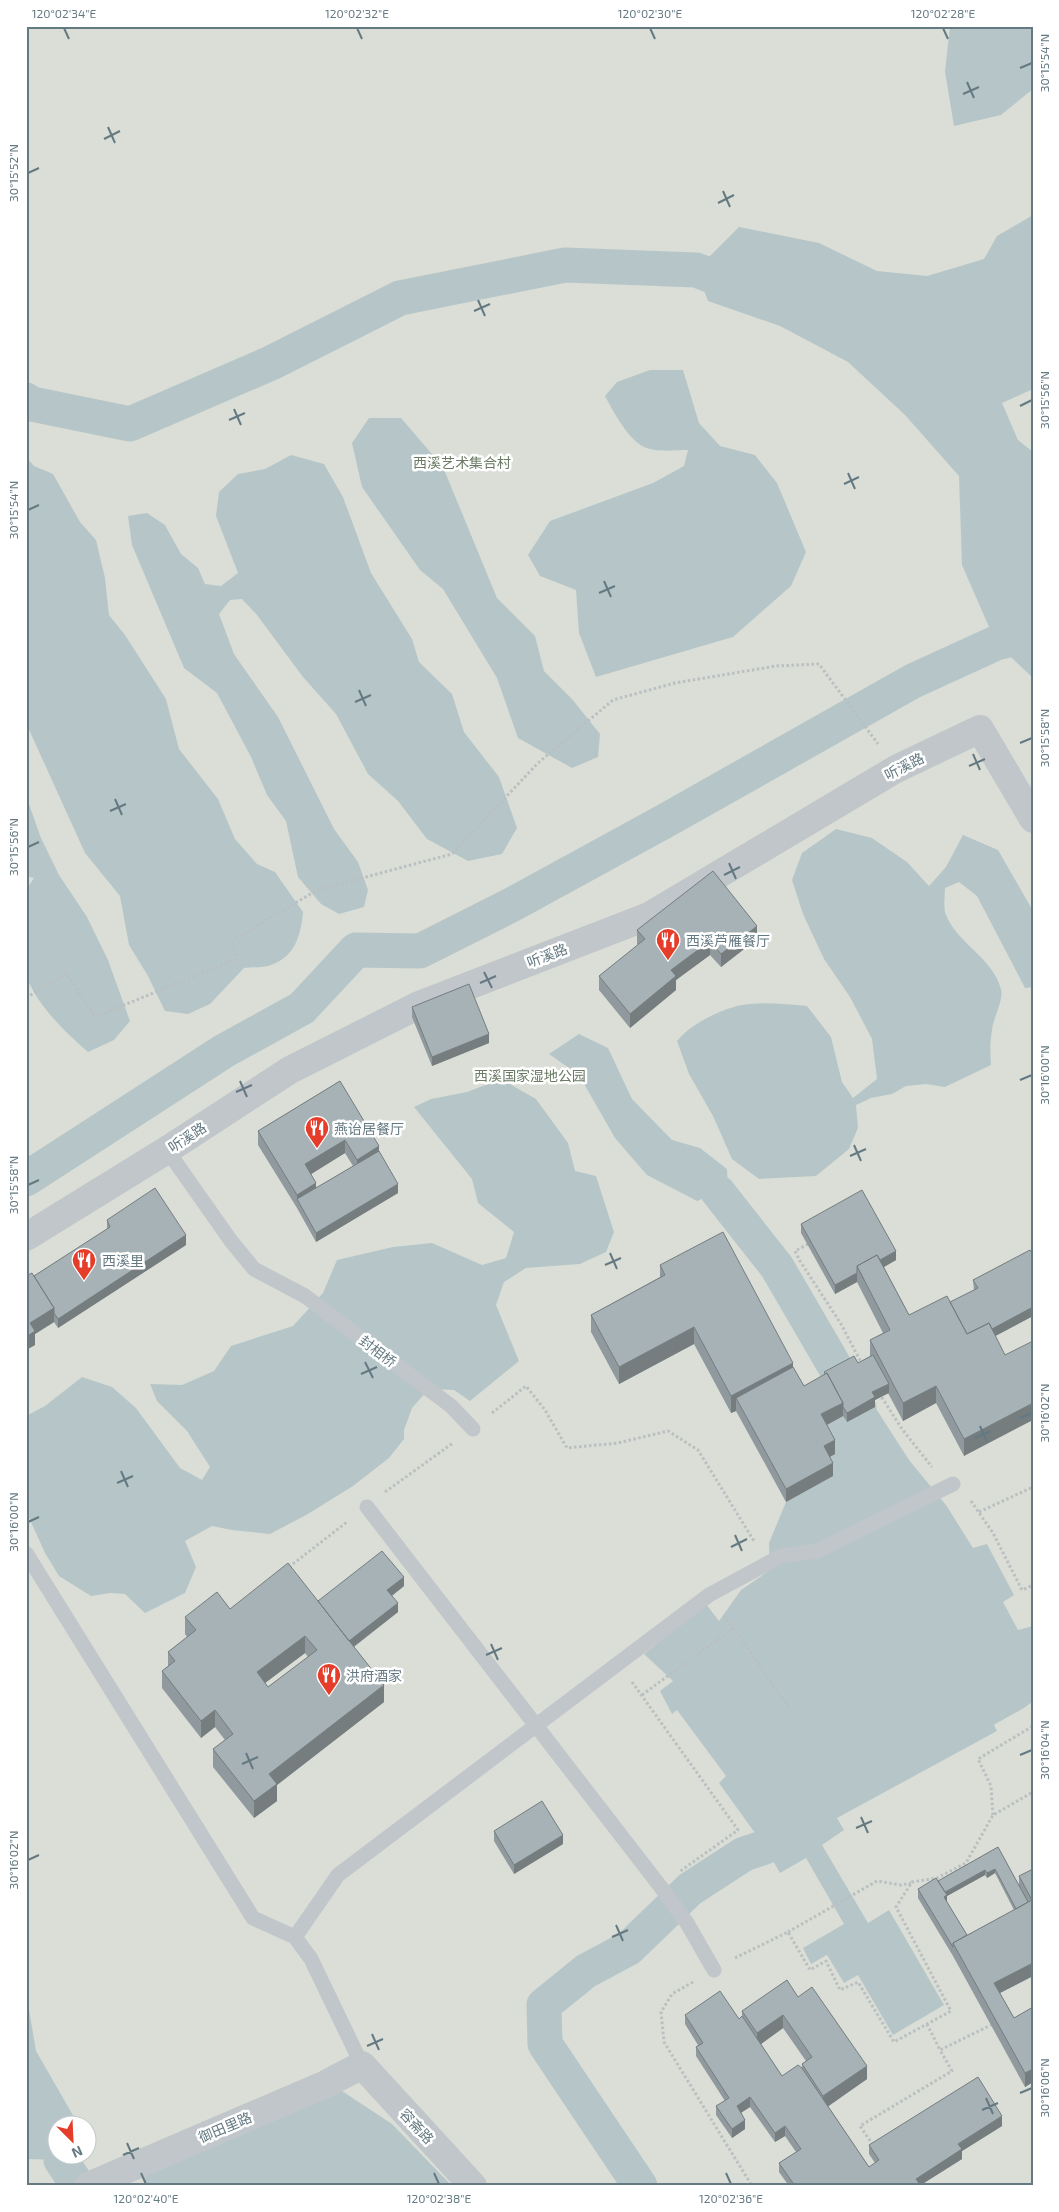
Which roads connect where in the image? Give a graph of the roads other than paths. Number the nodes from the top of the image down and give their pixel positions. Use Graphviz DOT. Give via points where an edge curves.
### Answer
graph roads {
  1 [pos="1033,819"];
  2 [pos="167,1150"];
  3 [pos="26,1237"];
  4 [pos="473,1429"];
  5 [pos="954,1484"];
  6 [pos="367,1507"];
  7 [pos="26,1552"];
  8 [pos="537,1725"];
  9 [pos="295,1937"];
  10 [pos="714,1970"];
  11 [pos="362,2065"];
  12 [pos="88,2186"];
  13 [pos="473,2186"];
  1 -- 2 [label="street, 听溪路" via="980,729 896,769 649,916 419,1004 290,1070"];
  2 -- 3 [label="street, 听溪路"];
  2 -- 4 [label="lane, 封相桥" via="254,1269 305,1296 451,1406"];
  5 -- 8 [label="lane" via="817,1551 781,1556 709,1595"];
  6 -- 8 [label="lane"];
  7 -- 9 [label="lane" via="253,1918"];
  8 -- 9 [label="lane" via="338,1875"];
  8 -- 10 [label="lane" via="687,1922"];
  9 -- 11 [label="lane" via="311,1959"];
  11 -- 12 [label="street, 御田里路" via="326,2084"];
  11 -- 13 [label="street, 容斋路"];
}
